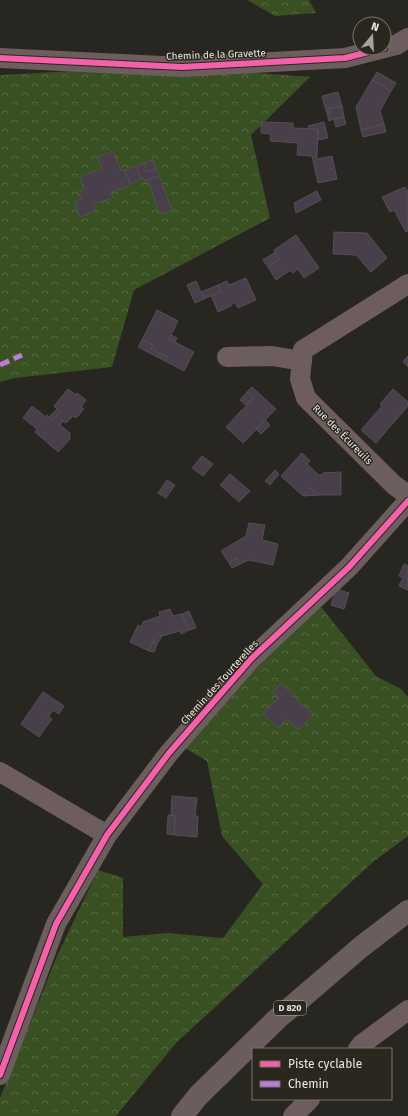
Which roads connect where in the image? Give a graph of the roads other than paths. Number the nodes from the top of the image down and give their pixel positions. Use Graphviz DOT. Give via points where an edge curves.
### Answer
graph roads {
  1 [pos="408,38"];
  2 [pos="392,46"];
  3 [pos="353,56"];
  4 [pos="0,58"];
  5 [pos="408,284"];
  6 [pos="227,357"];
  7 [pos="302,361"];
  8 [pos="408,495"];
  9 [pos="408,501"];
  10 [pos="0,772"];
  11 [pos="108,835"];
  12 [pos="408,911"];
  13 [pos="408,1010"];
  14 [pos="359,1048"];
  15 [pos="0,1075"];
  16 [pos="309,1100"];
  17 [pos="182,1116"];
  18 [pos="293,1116"];
  1 -- 2 [label="street, Chemin de la Gravette"];
  3 -- 4 [label="street, Chemin de la Gravette" via="182,67"];
  5 -- 7 [label="street, Rue des Écureuils" via="303,350"];
  6 -- 7 [label="street" via="272,356"];
  7 -- 8 [label="street, Rue des Écureuils" via="300,378 306,398"];
  9 -- 11 [label="street, Chemin des Tourterelles" via="349,567 252,659 169,754"];
  10 -- 11 [label="street"];
  11 -- 15 [label="street, Chemin des Tourterelles" via="56,924"];
  12 -- 17 [label="main road, D 820" via="360,947 277,1019 198,1096"];
  13 -- 14 [label="street"];
  16 -- 18 [label="street"];
}
